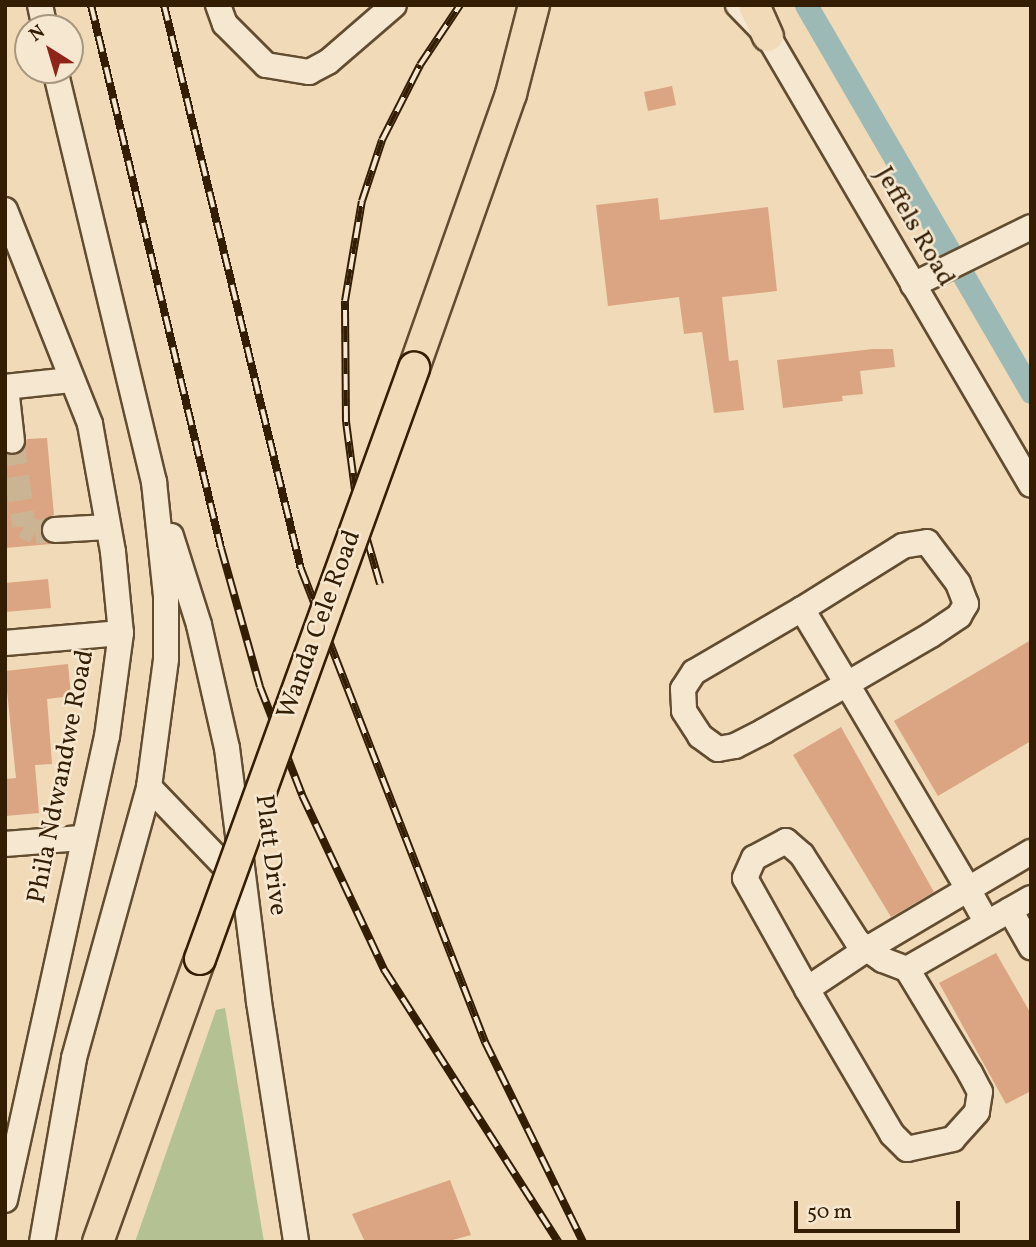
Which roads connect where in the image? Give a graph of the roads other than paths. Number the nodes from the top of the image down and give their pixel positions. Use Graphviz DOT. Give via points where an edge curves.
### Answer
graph roads {
  1 [pos="218,5"];
  2 [pos="394,5"];
  3 [pos="738,5"];
  4 [pos="754,5"];
  5 [pos="537,8"];
  6 [pos="768,36"];
  7 [pos="58,84"];
  8 [pos="5,211"];
  9 [pos="1031,227"];
  10 [pos="913,285"];
  11 [pos="71,380"];
  12 [pos="6,387"];
  13 [pos="12,441"];
  14 [pos="154,482"];
  15 [pos="1031,485"];
  16 [pos="108,527"];
  17 [pos="55,530"];
  18 [pos="802,609"];
  19 [pos="121,633"];
  20 [pos="5,643"];
  21 [pos="847,684"];
  22 [pos="149,787"];
  23 [pos="81,838"];
  24 [pos="5,844"];
  25 [pos="1031,852"];
  26 [pos="243,886"];
  27 [pos="968,889"];
  28 [pos="1020,904"];
  29 [pos="987,923"];
  30 [pos="1031,947"];
  31 [pos="867,949"];
  32 [pos="907,969"];
  33 [pos="807,989"];
  34 [pos="5,1200"];
  35 [pos="41,1242"];
  36 [pos="98,1242"];
  37 [pos="296,1242"];
  1 -- 2 [label="street" via="225,23 266,65 309,72 328,62"];
  3 -- 6 [label="street, Jeffels Road"];
  4 -- 6 [label="main road"];
  5 -- 36 [label="main road, Wanda Cele Road, bridge" via="414,368"];
  6 -- 10 [label="street, Jeffels Road"];
  7 -- 14 [label="street"];
  8 -- 11 [label="street, Phila Ndwandwe Road"];
  9 -- 10 [label="street"];
  10 -- 15 [label="street, Jeffels Road"];
  11 -- 12 [label="street"];
  11 -- 16 [label="street, Phila Ndwandwe Road" via="90,424"];
  12 -- 13 [label="street"];
  14 -- 22 [label="street" via="166,596 166,659"];
  14 -- 26 [label="street, Platt Drive" via="199,625 227,748"];
  16 -- 17 [label="street"];
  16 -- 19 [label="street, Phila Ndwandwe Road"];
  18 -- 21 [label="street"];
  18 -- 21 [label="street" via="903,546 927,542 958,583 966,604 959,616"];
  18 -- 21 [label="street" via="694,672 682,689 684,711 700,736 718,749 735,746"];
  19 -- 20 [label="street"];
  19 -- 23 [label="street, Phila Ndwandwe Road" via="107,736"];
  21 -- 27 [label="street"];
  22 -- 26 [label="street"];
  22 -- 35 [label="street" via="74,1058"];
  23 -- 24 [label="street"];
  23 -- 34 [label="street, Phila Ndwandwe Road"];
  25 -- 27 [label="street"];
  26 -- 37 [label="street, Platt Drive"];
  27 -- 29 [label="street"];
  27 -- 31 [label="street"];
  28 -- 29 [label="street"];
  28 -- 30 [label="street"];
  29 -- 32 [label="street"];
  31 -- 32 [label="street"];
  31 -- 33 [label="street"];
  31 -- 33 [label="street" via="852,935 793,844 778,843 754,858 745,878"];
  32 -- 33 [label="street" via="980,1092 977,1112 967,1128 953,1139 927,1148 906,1149 892,1134"];
}
